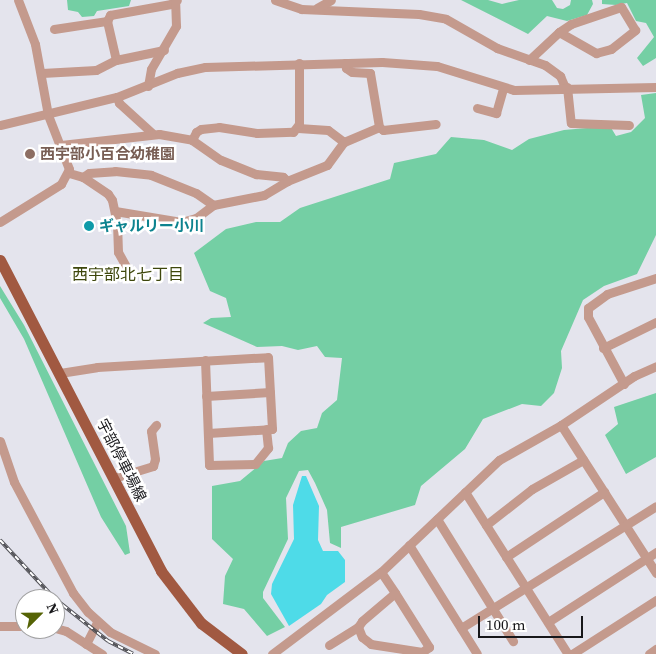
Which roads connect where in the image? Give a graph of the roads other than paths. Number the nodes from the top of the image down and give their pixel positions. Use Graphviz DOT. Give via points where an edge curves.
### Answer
graph roads {
  1 [pos="18,0"];
  2 [pos="275,0"];
  3 [pos="331,0"];
  4 [pos="176,1"];
  5 [pos="315,10"];
  6 [pos="107,22"];
  7 [pos="54,29"];
  8 [pos="558,32"];
  9 [pos="164,50"];
  10 [pos="116,60"];
  11 [pos="529,60"];
  12 [pos="300,63"];
  13 [pos="345,63"];
  14 [pos="42,73"];
  15 [pos="148,86"];
  16 [pos="566,87"];
  17 [pos="656,87"];
  18 [pos="503,88"];
  19 [pos="117,97"];
  20 [pos="477,108"];
  21 [pos="48,116"];
  22 [pos="436,124"];
  23 [pos="0,125"];
  24 [pos="629,125"];
  25 [pos="379,127"];
  26 [pos="298,128"];
  27 [pos="152,134"];
  28 [pos="192,140"];
  29 [pos="344,142"];
  30 [pos="61,145"];
  31 [pos="69,173"];
  32 [pos="83,177"];
  33 [pos="286,181"];
  34 [pos="213,205"];
  35 [pos="115,211"];
  36 [pos="0,222"];
  37 [pos="0,260"];
  38 [pos="130,274"];
  39 [pos="656,278"];
  40 [pos="656,322"];
  41 [pos="604,348"];
  42 [pos="205,360"];
  43 [pos="656,366"];
  44 [pos="60,373"];
  45 [pos="624,384"];
  46 [pos="270,392"];
  47 [pos="206,396"];
  48 [pos="156,425"];
  49 [pos="561,425"];
  50 [pos="266,429"];
  51 [pos="208,433"];
  52 [pos="0,441"];
  53 [pos="583,460"];
  54 [pos="114,478"];
  55 [pos="465,492"];
  56 [pos="604,492"];
  57 [pos="656,506"];
  58 [pos="437,518"];
  59 [pos="486,525"];
  60 [pos="626,526"];
  61 [pos="408,545"];
  62 [pos="656,552"];
  63 [pos="506,557"];
  64 [pos="646,558"];
  65 [pos="381,572"];
  66 [pos="656,573"];
  67 [pos="527,588"];
  68 [pos="394,593"];
  69 [pos="656,600"];
  70 [pos="494,609"];
  71 [pos="97,622"];
  72 [pos="548,622"];
  73 [pos="0,626"];
  74 [pos="15,626"];
  75 [pos="358,627"];
  76 [pos="461,628"];
  77 [pos="65,633"];
  78 [pos="513,641"];
  79 [pos="86,644"];
  80 [pos="329,644"];
  81 [pos="656,649"];
  82 [pos="102,654"];
  83 [pos="155,654"];
  84 [pos="242,654"];
  85 [pos="272,654"];
  86 [pos="477,654"];
  87 [pos="570,654"];
  88 [pos="649,654"];
  1 -- 14 [label="street" via="32,32"];
  2 -- 5 [label="street" via="284,5"];
  3 -- 5 [label="street"];
  4 -- 6 [label="street" via="110,15"];
  4 -- 9 [label="street" via="176,26"];
  5 -- 11 [label="street" via="434,16"];
  6 -- 7 [label="street"];
  6 -- 10 [label="street"];
  8 -- 8 [label="street" via="571,24 620,7 635,30 610,49 596,53"];
  8 -- 11 [label="street"];
  9 -- 10 [label="street"];
  9 -- 15 [label="street" via="151,69"];
  10 -- 14 [label="street" via="96,70"];
  11 -- 16 [label="street" via="553,69"];
  12 -- 13 [label="street"];
  12 -- 15 [label="street" via="191,69"];
  12 -- 26 [label="street"];
  13 -- 18 [label="street" via="437,66"];
  13 -- 25 [label="street" via="352,72 370,73"];
  14 -- 21 [label="street"];
  15 -- 19 [label="street"];
  16 -- 17 [label="street"];
  16 -- 18 [label="street"];
  16 -- 24 [label="street" via="571,123"];
  18 -- 20 [label="street" via="496,113"];
  19 -- 21 [label="street"];
  19 -- 27 [label="street" via="119,103"];
  21 -- 23 [label="street"];
  21 -- 30 [label="street"];
  22 -- 25 [label="street" via="383,130"];
  25 -- 29 [label="street"];
  26 -- 28 [label="street" via="290,133 240,128 201,129"];
  26 -- 29 [label="street" via="328,130"];
  27 -- 28 [label="street"];
  27 -- 30 [label="street"];
  28 -- 33 [label="street" via="221,160 256,174 283,177"];
  29 -- 33 [label="street" via="327,165"];
  30 -- 31 [label="street"];
  31 -- 32 [label="street"];
  31 -- 36 [label="street" via="61,184"];
  32 -- 34 [label="street" via="103,172 151,175 196,193"];
  32 -- 35 [label="street" via="108,194"];
  33 -- 34 [label="street" via="264,195"];
  34 -- 35 [label="street" via="196,218 181,222"];
  35 -- 38 [label="street" via="118,252"];
  37 -- 44 [label="main road, 宇部停車場線"];
  39 -- 41 [label="street" via="593,302 588,316"];
  40 -- 41 [label="street"];
  41 -- 45 [label="street"];
  42 -- 44 [label="street" via="97,367"];
  42 -- 46 [label="street" via="268,357"];
  42 -- 47 [label="street"];
  43 -- 45 [label="street"];
  44 -- 54 [label="main road, 宇部停車場線"];
  45 -- 49 [label="street"];
  46 -- 47 [label="street"];
  46 -- 50 [label="street" via="272,428"];
  47 -- 51 [label="street"];
  48 -- 54 [label="street" via="152,431 153,466"];
  49 -- 53 [label="street"];
  49 -- 55 [label="street" via="499,460"];
  50 -- 51 [label="street"];
  50 -- 51 [label="street" via="268,448 255,464 209,465"];
  52 -- 71 [label="street" via="14,482 41,536 73,593"];
  53 -- 56 [label="street"];
  53 -- 59 [label="street" via="532,489"];
  54 -- 84 [label="main road, 宇部停車場線" via="161,571 181,601 213,634"];
  55 -- 58 [label="street"];
  55 -- 59 [label="street"];
  56 -- 60 [label="street"];
  56 -- 63 [label="street"];
  57 -- 60 [label="street"];
  58 -- 61 [label="street"];
  58 -- 70 [label="street"];
  59 -- 63 [label="street"];
  60 -- 64 [label="street"];
  60 -- 67 [label="street"];
  61 -- 65 [label="street"];
  61 -- 76 [label="street"];
  62 -- 64 [label="street"];
  63 -- 67 [label="street"];
  64 -- 66 [label="street"];
  64 -- 72 [label="street"];
  65 -- 68 [label="street"];
  65 -- 85 [label="street"];
  67 -- 70 [label="street"];
  67 -- 72 [label="street"];
  68 -- 75 [label="street"];
  68 -- 75 [label="street" via="429,647 422,652 371,644 362,637"];
  69 -- 87 [label="street"];
  70 -- 76 [label="street"];
  70 -- 78 [label="street"];
  71 -- 79 [label="street"];
  71 -- 83 [label="street" via="122,640"];
  72 -- 87 [label="street"];
  73 -- 74 [label="street"];
  75 -- 80 [label="street"];
  76 -- 86 [label="street"];
  77 -- 79 [label="street"];
  79 -- 82 [label="street"];
  81 -- 88 [label="street"];
}
